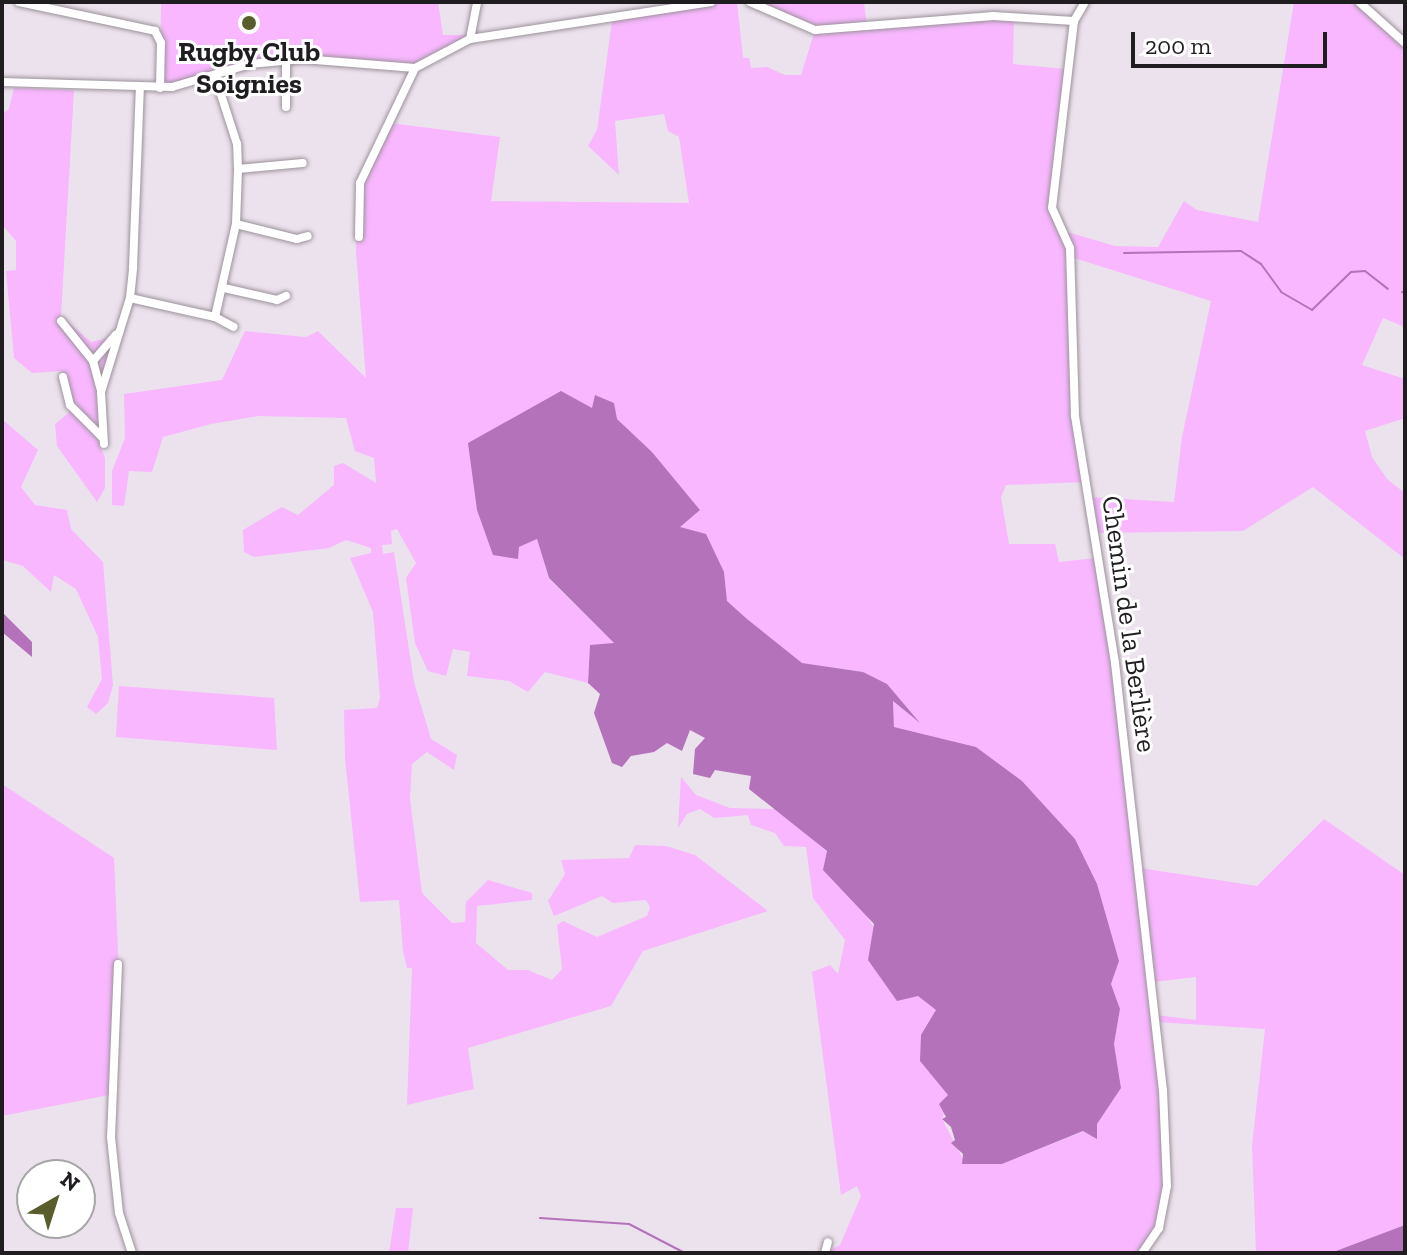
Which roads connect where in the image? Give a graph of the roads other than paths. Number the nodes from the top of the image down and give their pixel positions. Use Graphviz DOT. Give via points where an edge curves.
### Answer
graph roads {
  1 [pos="477,2"];
  2 [pos="711,2"];
  3 [pos="750,2"];
  4 [pos="1085,2"];
  5 [pos="1359,2"];
  6 [pos="24,3"];
  7 [pos="1074,21"];
  8 [pos="470,39"];
  9 [pos="1405,43"];
  10 [pos="286,60"];
  11 [pos="415,68"];
  12 [pos="215,76"];
  13 [pos="2,82"];
  14 [pos="140,87"];
  15 [pos="160,88"];
  16 [pos="286,107"];
  17 [pos="303,163"];
  18 [pos="238,169"];
  19 [pos="236,224"];
  20 [pos="308,236"];
  21 [pos="359,237"];
  22 [pos="224,288"];
  23 [pos="286,296"];
  24 [pos="130,298"];
  25 [pos="215,317"];
  26 [pos="61,321"];
  27 [pos="234,327"];
  28 [pos="120,330"];
  29 [pos="82,343"];
  30 [pos="103,346"];
  31 [pos="93,361"];
  32 [pos="63,377"];
  33 [pos="101,392"];
  34 [pos="102,420"];
  35 [pos="91,424"];
  36 [pos="118,964"];
  37 [pos="828,1242"];
  38 [pos="132,1253"];
  39 [pos="825,1253"];
  40 [pos="1142,1253"];
  1 -- 8 [label="street"];
  2 -- 8 [label="street"];
  3 -- 7 [label="street" via="815,30 993,16"];
  4 -- 7 [label="street, Chemin de la Berlière"];
  5 -- 9 [label="street"];
  6 -- 15 [label="street" via="155,31 161,43"];
  7 -- 40 [label="street, Chemin de la Berlière" via="1052,208 1070,248 1075,416 1115,663 1163,1090 1167,1186 1159,1228"];
  8 -- 11 [label="street"];
  10 -- 11 [label="street"];
  10 -- 12 [label="street"];
  10 -- 16 [label="street"];
  11 -- 21 [label="street" via="360,183"];
  12 -- 15 [label="street"];
  12 -- 18 [label="street" via="237,144"];
  13 -- 14 [label="street"];
  14 -- 15 [label="street"];
  14 -- 24 [label="street"];
  17 -- 18 [label="street"];
  18 -- 19 [label="street"];
  19 -- 20 [label="street" via="297,239"];
  19 -- 22 [label="street"];
  22 -- 23 [label="street" via="277,300"];
  22 -- 25 [label="street"];
  24 -- 25 [label="street"];
  24 -- 28 [label="street"];
  25 -- 27 [label="street"];
  26 -- 29 [label="street"];
  28 -- 30 [label="street"];
  28 -- 33 [label="street"];
  29 -- 30 [label="street"];
  29 -- 31 [label="street"];
  30 -- 31 [label="street"];
  31 -- 33 [label="street"];
  32 -- 35 [label="street" via="70,405"];
  33 -- 34 [label="street"];
  34 -- 35 [label="street"];
  34 -- 35 [label="street" via="104,444"];
  36 -- 38 [label="street" via="111,1137 119,1213"];
  37 -- 39 [label="street"];
}
